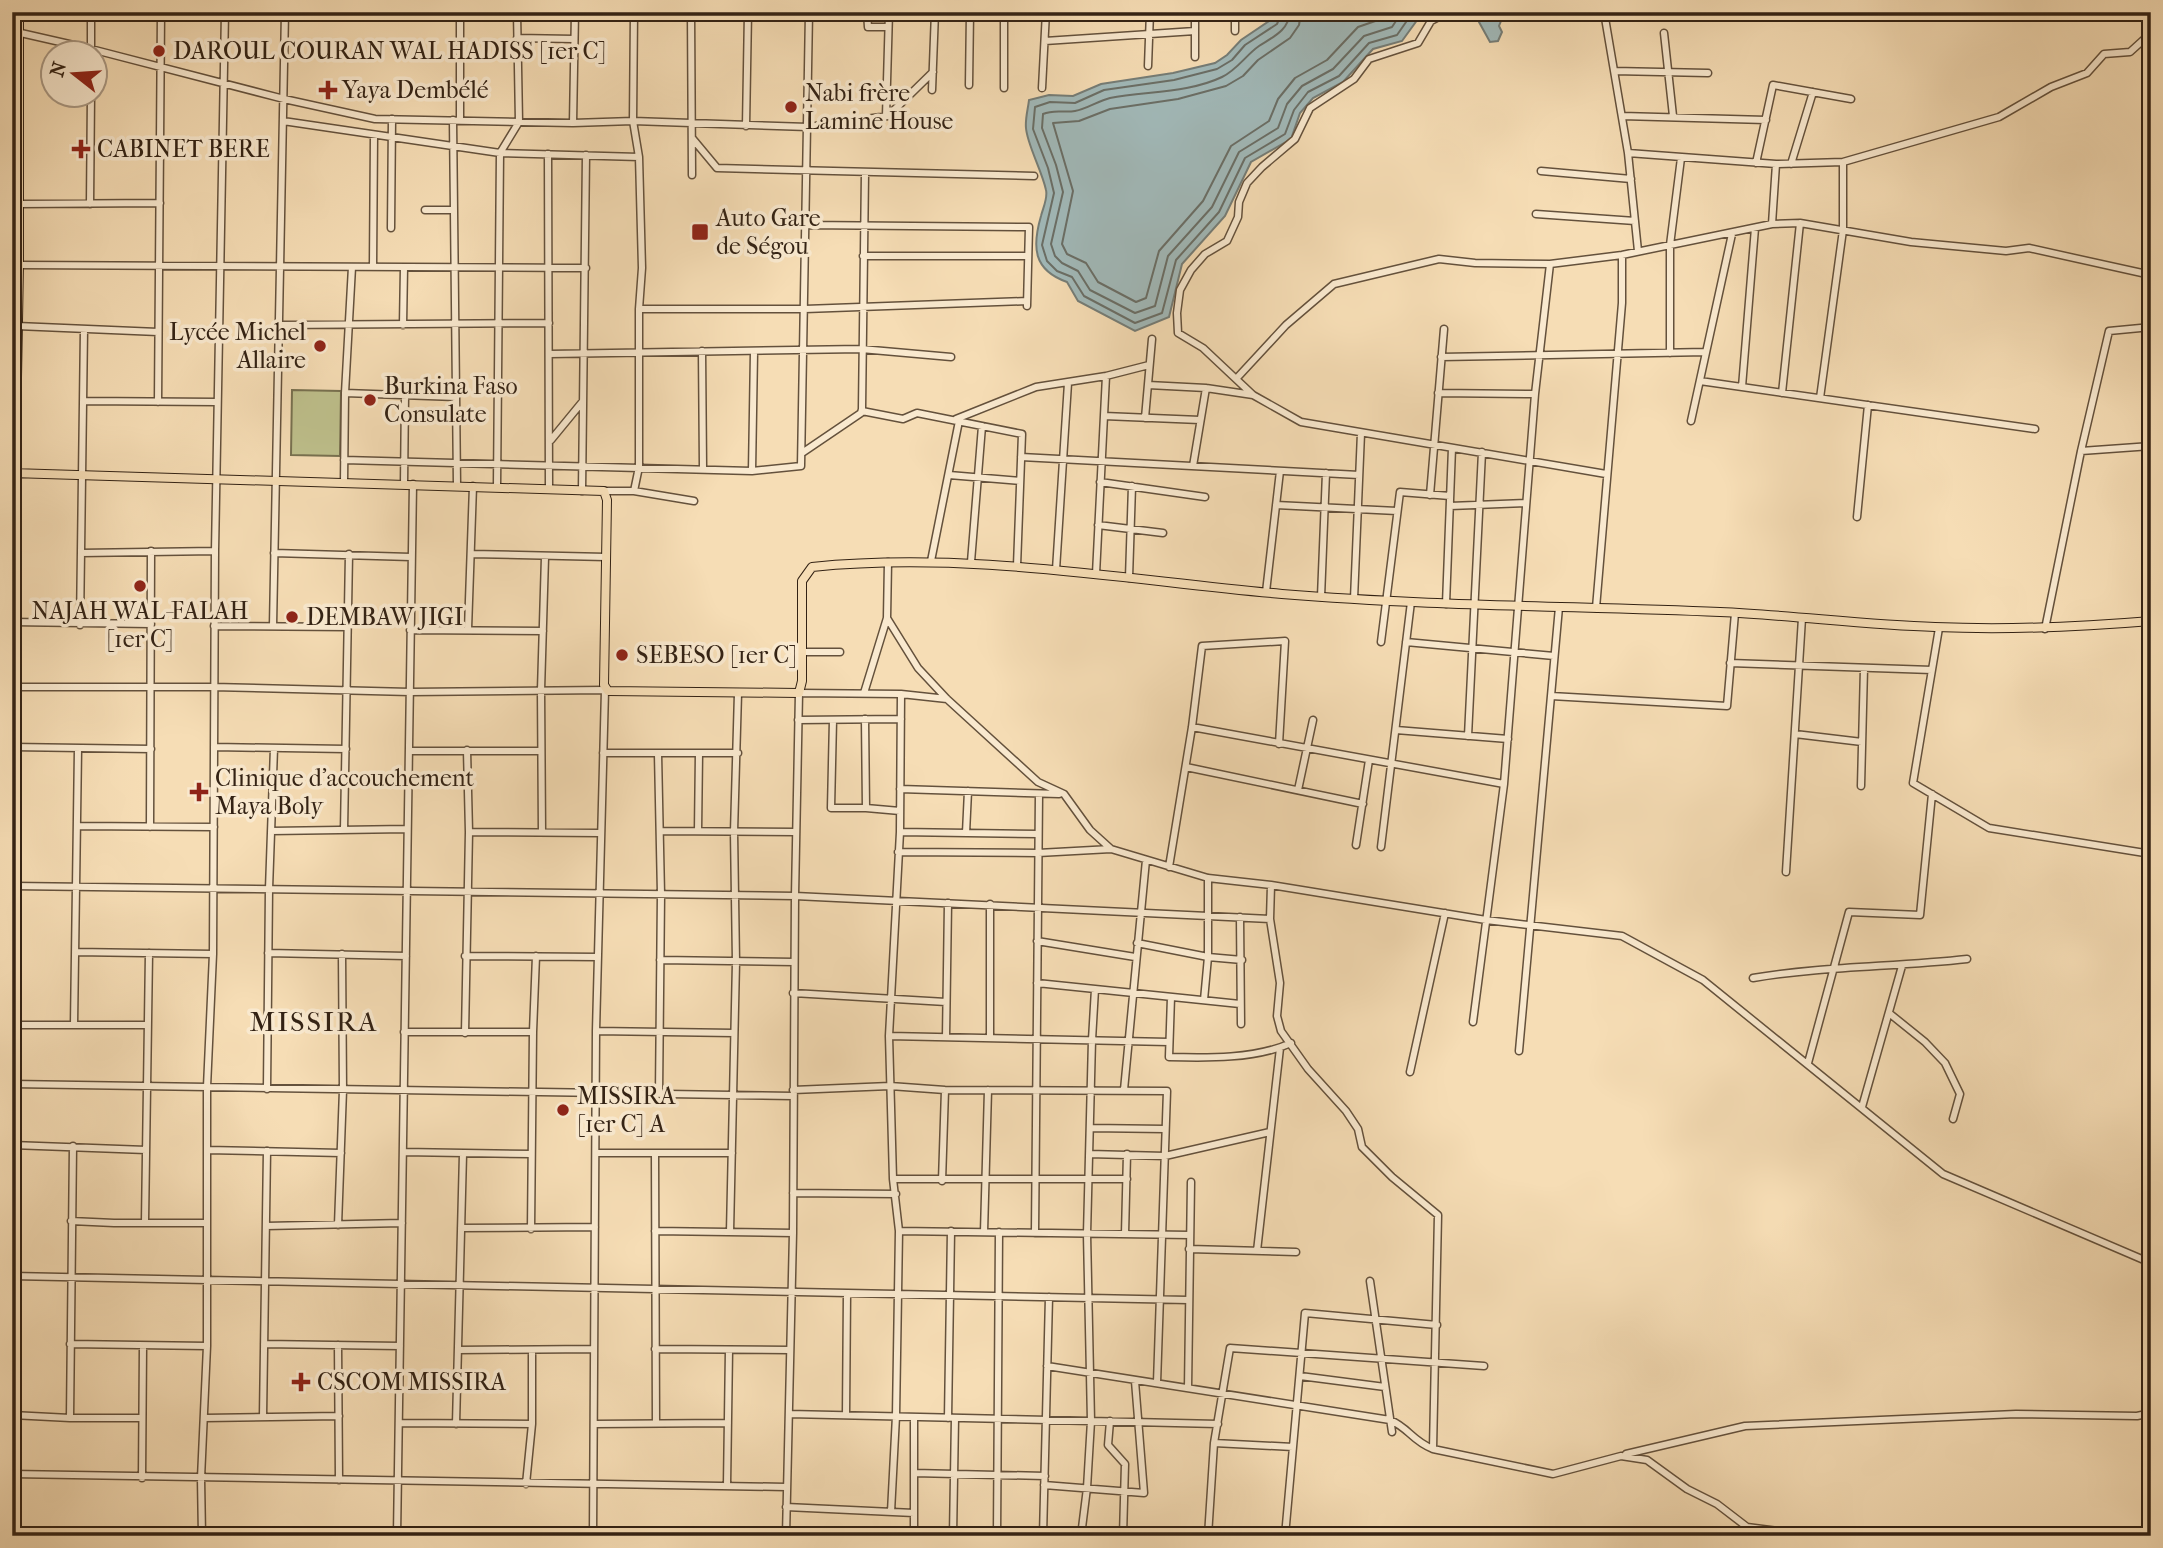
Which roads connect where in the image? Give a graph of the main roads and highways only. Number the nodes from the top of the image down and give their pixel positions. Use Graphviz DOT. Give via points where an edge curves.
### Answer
graph roads {
  1 [pos="19,12"];
  2 [pos="16,31"];
  3 [pos="13,473"];
  4 [pos="2151,621"];
  5 [pos="12,622"];
  6 [pos="12,658"];
  1 -- 2 [label="main road"];
  2 -- 3 [label="main road" via="19,265"];
  3 -- 4 [label="main road" via="604,491 605,690 799,693 802,580 812,567 888,562 971,562 1321,597 1735,613 1939,628 2045,629"];
  3 -- 5 [label="main road"];
  5 -- 6 [label="main road"];
}
